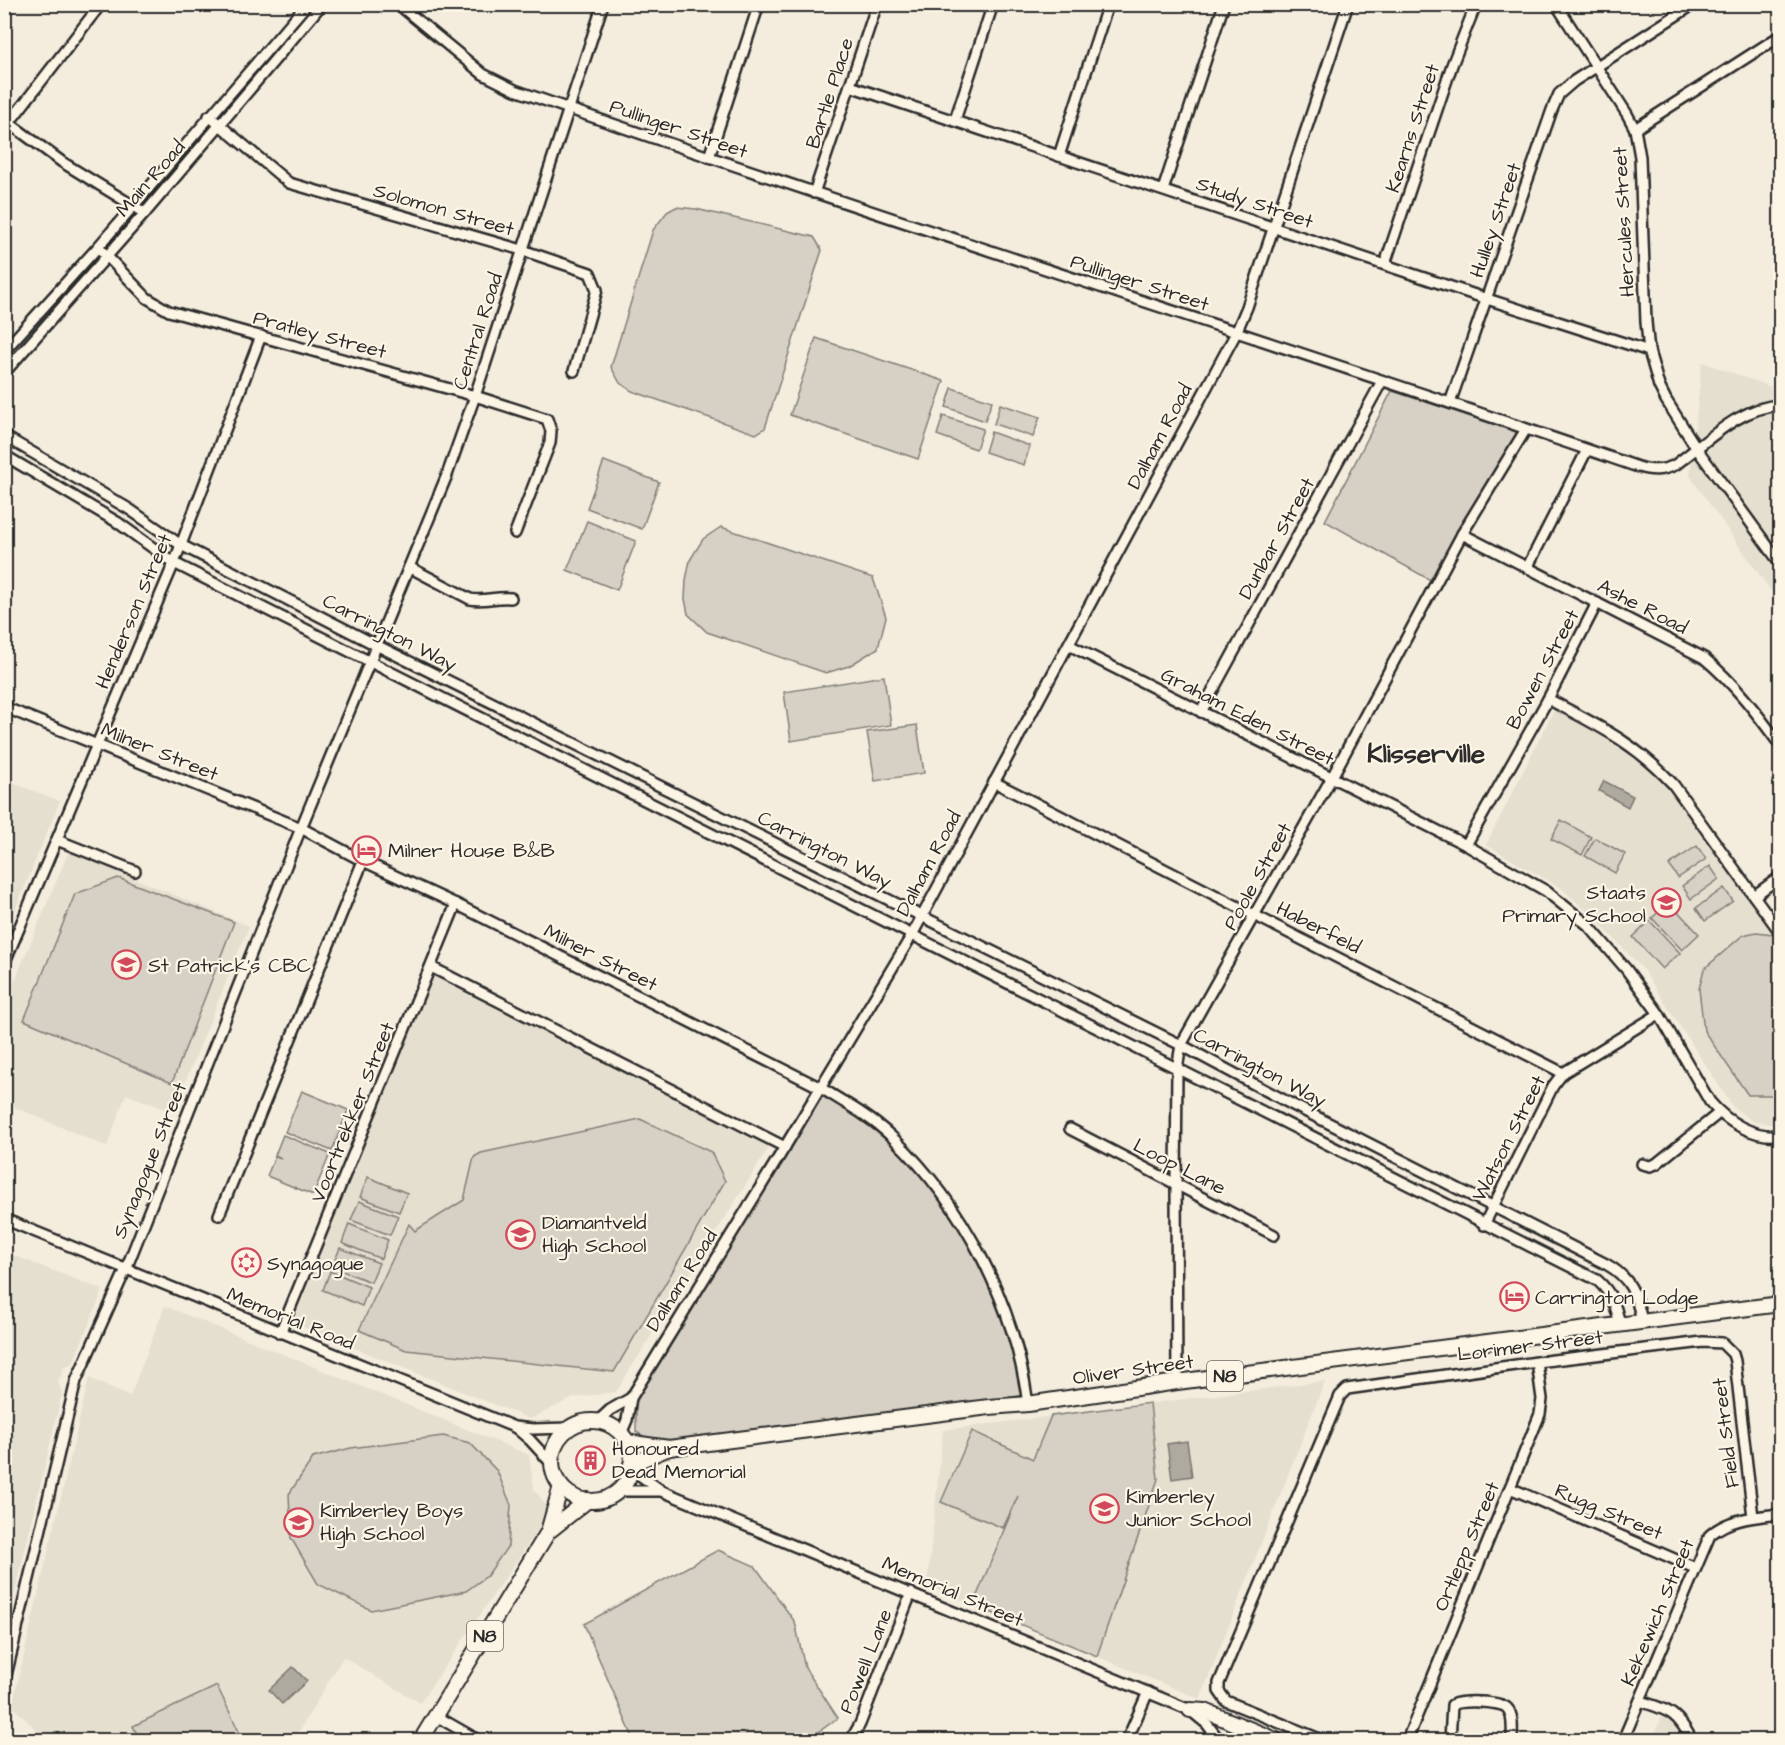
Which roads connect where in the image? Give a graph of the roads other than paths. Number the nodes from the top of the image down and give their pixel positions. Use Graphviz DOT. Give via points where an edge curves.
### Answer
graph roads {
  1 [pos="101,4"];
  2 [pos="307,4"];
  3 [pos="322,4"];
  4 [pos="398,4"];
  5 [pos="603,4"];
  6 [pos="759,4"];
  7 [pos="877,4"];
  8 [pos="993,4"];
  9 [pos="1108,4"];
  10 [pos="1224,4"];
  11 [pos="1348,4"];
  12 [pos="1476,4"];
  13 [pos="1556,4"];
  14 [pos="1694,4"];
  15 [pos="1780,36"];
  16 [pos="1597,67"];
  17 [pos="850,86"];
  18 [pos="568,110"];
  19 [pos="209,116"];
  20 [pos="955,120"];
  21 [pos="6,121"];
  22 [pos="220,124"];
  23 [pos="1635,129"];
  24 [pos="1059,156"];
  25 [pos="709,157"];
  26 [pos="1163,190"];
  27 [pos="814,193"];
  28 [pos="133,207"];
  29 [pos="145,213"];
  30 [pos="1273,228"];
  31 [pos="98,247"];
  32 [pos="522,250"];
  33 [pos="106,255"];
  34 [pos="1385,264"];
  35 [pos="1487,299"];
  36 [pos="1236,333"];
  37 [pos="261,336"];
  38 [pos="4,351"];
  39 [pos="1649,351"];
  40 [pos="574,371"];
  41 [pos="4,374"];
  42 [pos="1382,381"];
  43 [pos="475,396"];
  44 [pos="1450,403"];
  45 [pos="1780,405"];
  46 [pos="1526,429"];
  47 [pos="4,436"];
  48 [pos="1697,449"];
  49 [pos="1587,450"];
  50 [pos="4,455"];
  51 [pos="515,533"];
  52 [pos="1462,534"];
  53 [pos="181,545"];
  54 [pos="174,563"];
  55 [pos="1780,563"];
  56 [pos="409,567"];
  57 [pos="1527,567"];
  58 [pos="511,598"];
  59 [pos="1597,603"];
  60 [pos="376,645"];
  61 [pos="1069,645"];
  62 [pos="369,663"];
  63 [pos="1548,699"];
  64 [pos="4,707"];
  65 [pos="1201,712"];
  66 [pos="97,744"];
  67 [pos="1780,745"];
  68 [pos="1331,779"];
  69 [pos="994,782"];
  70 [pos="301,828"];
  71 [pos="57,840"];
  72 [pos="1466,845"];
  73 [pos="363,861"];
  74 [pos="135,871"];
  75 [pos="1780,877"];
  76 [pos="1754,896"];
  77 [pos="456,904"];
  78 [pos="1256,915"];
  79 [pos="921,917"];
  80 [pos="1780,932"];
  81 [pos="912,934"];
  82 [pos="9,940"];
  83 [pos="4,964"];
  84 [pos="431,968"];
  85 [pos="1659,1014"];
  86 [pos="1181,1046"];
  87 [pos="1177,1068"];
  88 [pos="1563,1073"];
  89 [pos="821,1088"];
  90 [pos="1719,1113"];
  91 [pos="1070,1128"];
  92 [pos="1780,1135"];
  93 [pos="785,1147"];
  94 [pos="1642,1164"];
  95 [pos="1176,1184"];
  96 [pos="1494,1207"];
  97 [pos="219,1215"];
  98 [pos="4,1219"];
  99 [pos="1484,1225"];
  100 [pos="1274,1235"];
  101 [pos="126,1269"];
  102 [pos="1780,1304"];
  103 [pos="1642,1321"];
  104 [pos="1620,1324"];
  105 [pos="280,1333"];
  106 [pos="1728,1347"];
  107 [pos="1537,1362"];
  108 [pos="1177,1382"];
  109 [pos="631,1398"];
  110 [pos="1028,1404"];
  111 [pos="598,1421"];
  112 [pos="514,1427"];
  113 [pos="568,1428"];
  114 [pos="624,1438"];
  115 [pos="669,1448"];
  116 [pos="552,1464"];
  117 [pos="631,1466"];
  118 [pos="561,1486"];
  119 [pos="1510,1488"];
  120 [pos="618,1491"];
  121 [pos="662,1491"];
  122 [pos="588,1500"];
  123 [pos="1780,1514"];
  124 [pos="1753,1517"];
  125 [pos="548,1532"];
  126 [pos="1695,1568"];
  127 [pos="911,1593"];
  128 [pos="4,1684"];
  129 [pos="1148,1692"];
  130 [pos="1640,1701"];
  131 [pos="1190,1710"];
  132 [pos="436,1716"];
  133 [pos="422,1740"];
  134 [pos="478,1740"];
  135 [pos="851,1740"];
  136 [pos="1127,1740"];
  137 [pos="1219,1740"];
  138 [pos="1276,1740"];
  139 [pos="1322,1740"];
  140 [pos="1407,1740"];
  141 [pos="1450,1740"];
  142 [pos="1512,1740"];
  143 [pos="1623,1740"];
  144 [pos="1692,1740"];
  1 -- 21 [label="street"];
  2 -- 19 [label="street, Main Road"];
  3 -- 22 [label="street, Main Road"];
  4 -- 18 [label="street, Pullinger Street" via="490,79"];
  5 -- 18 [label="street, Central Road"];
  6 -- 25 [label="street"];
  7 -- 17 [label="street, Bartle Place"];
  8 -- 20 [label="street"];
  9 -- 24 [label="street"];
  10 -- 26 [label="street"];
  11 -- 30 [label="street, Dalham Road"];
  12 -- 34 [label="street, Kearns Street"];
  13 -- 16 [label="street, Hercules Street"];
  14 -- 16 [label="street, Hulley Street"];
  15 -- 23 [label="street"];
  16 -- 23 [label="street, Hercules Street"];
  16 -- 35 [label="street, Hulley Street" via="1567,87 1555,101"];
  17 -- 20 [label="street, Study Street"];
  17 -- 27 [label="street, Bartle Place"];
  18 -- 25 [label="street, Pullinger Street"];
  18 -- 32 [label="street, Central Road"];
  19 -- 22 [label="street, Solomon Street"];
  19 -- 28 [label="street, Main Road"];
  20 -- 24 [label="street, Study Street"];
  21 -- 28 [label="street"];
  22 -- 29 [label="street, Main Road"];
  22 -- 32 [label="street, Solomon Street" via="289,183"];
  23 -- 39 [label="street, Hercules Street" via="1640,158"];
  24 -- 26 [label="street, Study Street"];
  25 -- 27 [label="street, Pullinger Street"];
  26 -- 30 [label="street, Study Street"];
  27 -- 36 [label="street, Pullinger Street"];
  28 -- 29 [label="street"];
  28 -- 31 [label="street, Main Road"];
  29 -- 33 [label="street, Main Road"];
  30 -- 34 [label="street, Study Street"];
  30 -- 36 [label="street, Dalham Road"];
  31 -- 33 [label="street, Pratley Street"];
  31 -- 38 [label="street, Main Road"];
  32 -- 40 [label="street, Solomon Street" via="590,273 594,278 597,290"];
  32 -- 43 [label="street, Central Road"];
  33 -- 37 [label="street, Pratley Street" via="147,298 169,311"];
  33 -- 41 [label="street, Main Road"];
  34 -- 35 [label="street, Study Street"];
  35 -- 39 [label="street, Study Street"];
  35 -- 44 [label="street, Hulley Street"];
  36 -- 42 [label="street, Pullinger Street"];
  36 -- 61 [label="street, Dalham Road"];
  37 -- 43 [label="street, Pratley Street"];
  37 -- 53 [label="street, Henderson Street"];
  39 -- 48 [label="street, Hercules Street" via="1666,400"];
  42 -- 44 [label="street, Pullinger Street"];
  42 -- 65 [label="street, Dunbar Street"];
  43 -- 51 [label="street, Pratley Street" via="547,419 550,426 550,443"];
  43 -- 56 [label="street, Central Road"];
  44 -- 46 [label="street, Pullinger Street"];
  45 -- 48 [label="street, Pullinger Street" via="1750,412"];
  46 -- 49 [label="street, Pullinger Street"];
  46 -- 52 [label="street, Poole Street"];
  47 -- 53 [label="street, Carrington Way" via="129,509"];
  48 -- 49 [label="street, Pullinger Street" via="1675,465 1654,471"];
  48 -- 55 [label="street, Hercules Street"];
  49 -- 57 [label="street"];
  50 -- 54 [label="street, Carrington Way" via="117,522"];
  52 -- 57 [label="street, Ashe Road"];
  52 -- 68 [label="street, Poole Street"];
  53 -- 54 [label="street, Henderson Street"];
  53 -- 60 [label="street, Carrington Way"];
  54 -- 62 [label="street, Carrington Way"];
  54 -- 66 [label="street, Henderson Street"];
  56 -- 58 [label="street" via="470,599"];
  56 -- 60 [label="street, Central Road"];
  57 -- 59 [label="street, Ashe Road"];
  59 -- 63 [label="street, Bowen Street"];
  59 -- 67 [label="street, Ashe Road" via="1704,658 1744,697"];
  60 -- 62 [label="street, Central Road"];
  60 -- 79 [label="street, Carrington Way"];
  61 -- 65 [label="street, Graham Eden Street"];
  61 -- 69 [label="street, Dalham Road"];
  62 -- 70 [label="street, Synagogue Street"];
  62 -- 81 [label="street, Carrington Way"];
  63 -- 72 [label="street, Bowen Street"];
  63 -- 76 [label="street" via="1615,734 1661,771"];
  64 -- 66 [label="street, Milner Street"];
  65 -- 68 [label="street, Graham Eden Street"];
  66 -- 70 [label="street, Milner Street"];
  66 -- 71 [label="street, Henderson Street"];
  68 -- 72 [label="street, Graham Eden Street"];
  68 -- 78 [label="street, Poole Street"];
  69 -- 78 [label="street, Haberfeld"];
  69 -- 79 [label="street, Dalham Road"];
  70 -- 73 [label="street, Milner Street"];
  70 -- 101 [label="street, Synagogue Street"];
  71 -- 74 [label="street"];
  71 -- 82 [label="street, Henderson Street"];
  72 -- 85 [label="street, Graham Eden Street" via="1546,891 1588,925"];
  73 -- 77 [label="street, Milner Street"];
  73 -- 97 [label="street"];
  75 -- 76 [label="street"];
  76 -- 80 [label="street"];
  77 -- 84 [label="street, Voortrekker Street"];
  77 -- 89 [label="street, Milner Street"];
  78 -- 86 [label="street, Poole Street"];
  78 -- 88 [label="street, Haberfeld"];
  79 -- 81 [label="street, Dalham Road"];
  79 -- 86 [label="street, Carrington Way"];
  81 -- 87 [label="street, Carrington Way"];
  81 -- 89 [label="street, Dalham Road"];
  82 -- 83 [label="street, Henderson Street"];
  84 -- 93 [label="street"];
  84 -- 105 [label="street, Voortrekker Street"];
  85 -- 88 [label="street, Watson Street"];
  85 -- 90 [label="street, Graham Eden Street"];
  86 -- 87 [label="street, Poole Street"];
  86 -- 96 [label="street, Carrington Way"];
  87 -- 95 [label="street, Poole Street"];
  87 -- 99 [label="street, Carrington Way"];
  88 -- 96 [label="street, Watson Street"];
  89 -- 93 [label="street, Dalham Road"];
  89 -- 110 [label="street, Milner Street" via="892,1137 958,1217 994,1282 1009,1319"];
  90 -- 92 [label="street, Graham Eden Street" via="1744,1129"];
  90 -- 94 [label="street" via="1656,1164"];
  91 -- 95 [label="street, Loop Lane"];
  93 -- 109 [label="street, Dalham Road"];
  95 -- 100 [label="street, Loop Lane"];
  95 -- 108 [label="street, Poole Street"];
  96 -- 99 [label="street, Watson Street"];
  96 -- 103 [label="street, Carrington Way" via="1616,1269 1631,1286"];
  98 -- 101 [label="street, Memorial Road"];
  99 -- 104 [label="street, Carrington Way" via="1597,1280 1613,1299"];
  101 -- 105 [label="street, Memorial Road"];
  101 -- 128 [label="street, Synagogue Street" via="76,1381"];
  102 -- 103 [label="highway, Oliver Street / N8"];
  103 -- 104 [label="highway, Oliver Street / N8"];
  104 -- 108 [label="highway, Oliver Street / N8"];
  105 -- 112 [label="street, Memorial Road"];
  106 -- 107 [label="street, Lorimer Street" via="1703,1342"];
  106 -- 124 [label="street, Field Street" via="1735,1361"];
  107 -- 119 [label="street, Ortlepp Street" via="1540,1414"];
  107 -- 139 [label="street, Lorimer Street" via="1355,1386 1340,1396 1220,1679 1219,1691 1231,1703"];
  108 -- 110 [label="highway, Oliver Street / N8"];
  109 -- 111 [label="street, Dalham Road"];
  109 -- 114 [label="street, Dalham Road"];
  110 -- 115 [label="highway, Oliver Street / N8"];
  111 -- 113 [label="highway"];
  111 -- 114 [label="highway, N8" via="615,1428"];
  112 -- 113 [label="street, Memorial Road"];
  112 -- 116 [label="street"];
  113 -- 116 [label="highway" via="558,1440"];
  114 -- 115 [label="highway, Oliver Street / N8"];
  114 -- 117 [label="highway"];
  115 -- 117 [label="highway, Oliver Street / N8"];
  116 -- 118 [label="highway"];
  117 -- 120 [label="highway"];
  117 -- 121 [label="street, Memorial Street"];
  118 -- 122 [label="highway"];
  118 -- 125 [label="highway, N8"];
  119 -- 126 [label="street, Rugg Street"];
  119 -- 140 [label="street, Ortlepp Street"];
  120 -- 121 [label="street, Memorial Street"];
  120 -- 122 [label="highway, N8"];
  121 -- 127 [label="street, Memorial Street"];
  122 -- 125 [label="highway, N8"];
  123 -- 124 [label="street, Kekewich Street"];
  124 -- 126 [label="street, Kekewich Street" via="1718,1528 1705,1542"];
  125 -- 132 [label="highway, N8"];
  126 -- 130 [label="street, Kekewich Street"];
  127 -- 129 [label="street, Memorial Street"];
  127 -- 135 [label="street, Powell Lane"];
  129 -- 131 [label="street, Memorial Street"];
  129 -- 136 [label="street"];
  130 -- 143 [label="street, Kekewich Street"];
  130 -- 144 [label="street" via="1675,1714"];
  131 -- 137 [label="street, Memorial Street"];
  131 -- 138 [label="highway" via="1205,1711"];
  132 -- 133 [label="highway, N8"];
  132 -- 134 [label="street"];
  141 -- 142 [label="street" via="1452,1705 1469,1702 1502,1704 1508,1708"];
}
